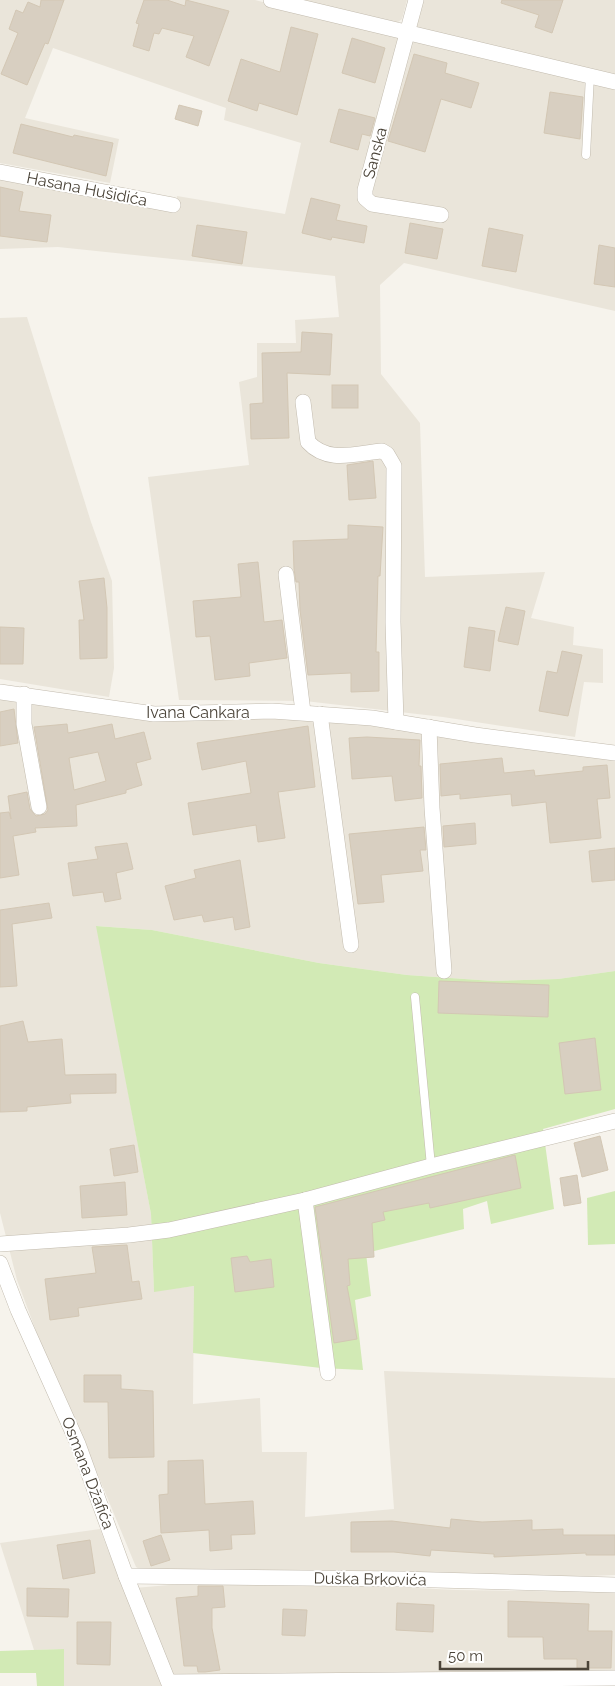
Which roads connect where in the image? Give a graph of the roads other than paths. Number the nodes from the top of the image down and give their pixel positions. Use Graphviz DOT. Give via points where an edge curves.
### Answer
graph roads {
  1 [pos="271,0"];
  2 [pos="416,0"];
  3 [pos="408,32"];
  4 [pos="590,75"];
  5 [pos="615,82"];
  6 [pos="586,154"];
  7 [pos="0,172"];
  8 [pos="173,205"];
  9 [pos="441,216"];
  10 [pos="303,402"];
  11 [pos="286,574"];
  12 [pos="0,692"];
  13 [pos="24,694"];
  14 [pos="303,712"];
  15 [pos="320,714"];
  16 [pos="396,722"];
  17 [pos="429,727"];
  18 [pos="615,752"];
  19 [pos="39,807"];
  20 [pos="351,945"];
  21 [pos="444,971"];
  22 [pos="415,997"];
  23 [pos="615,1121"];
  24 [pos="432,1166"];
  25 [pos="305,1200"];
  26 [pos="0,1244"];
  27 [pos="0,1263"];
  28 [pos="328,1373"];
  29 [pos="126,1576"];
  30 [pos="615,1585"];
  31 [pos="615,1678"];
  32 [pos="170,1684"];
  1 -- 3 [label="street"];
  2 -- 3 [label="street, Sanska"];
  3 -- 4 [label="street"];
  3 -- 9 [label="street, Sanska" via="365,198 372,204"];
  4 -- 5 [label="street"];
  4 -- 6 [label="lane"];
  7 -- 8 [label="street, Hasana Hušidića"];
  10 -- 16 [label="street" via="308,442 319,452 333,456 382,451 388,454 394,466"];
  11 -- 14 [label="street"];
  12 -- 13 [label="street, Ivana Cankara"];
  13 -- 14 [label="street, Ivana Cankara" via="154,714"];
  13 -- 19 [label="street" via="24,724"];
  14 -- 15 [label="street, Ivana Cankara"];
  15 -- 16 [label="street, Ivana Cankara"];
  15 -- 20 [label="street"];
  16 -- 17 [label="street, Ivana Cankara"];
  17 -- 18 [label="street, Ivana Cankara"];
  17 -- 21 [label="street"];
  22 -- 24 [label="lane"];
  23 -- 24 [label="street"];
  24 -- 25 [label="street"];
  25 -- 26 [label="street" via="170,1230"];
  25 -- 28 [label="street"];
  27 -- 29 [label="street, Osmana Džafića" via="78,1444"];
  29 -- 30 [label="street, Duška Brkovića"];
  29 -- 32 [label="street, Osmana Džafića"];
  31 -- 32 [label="street"];
}
